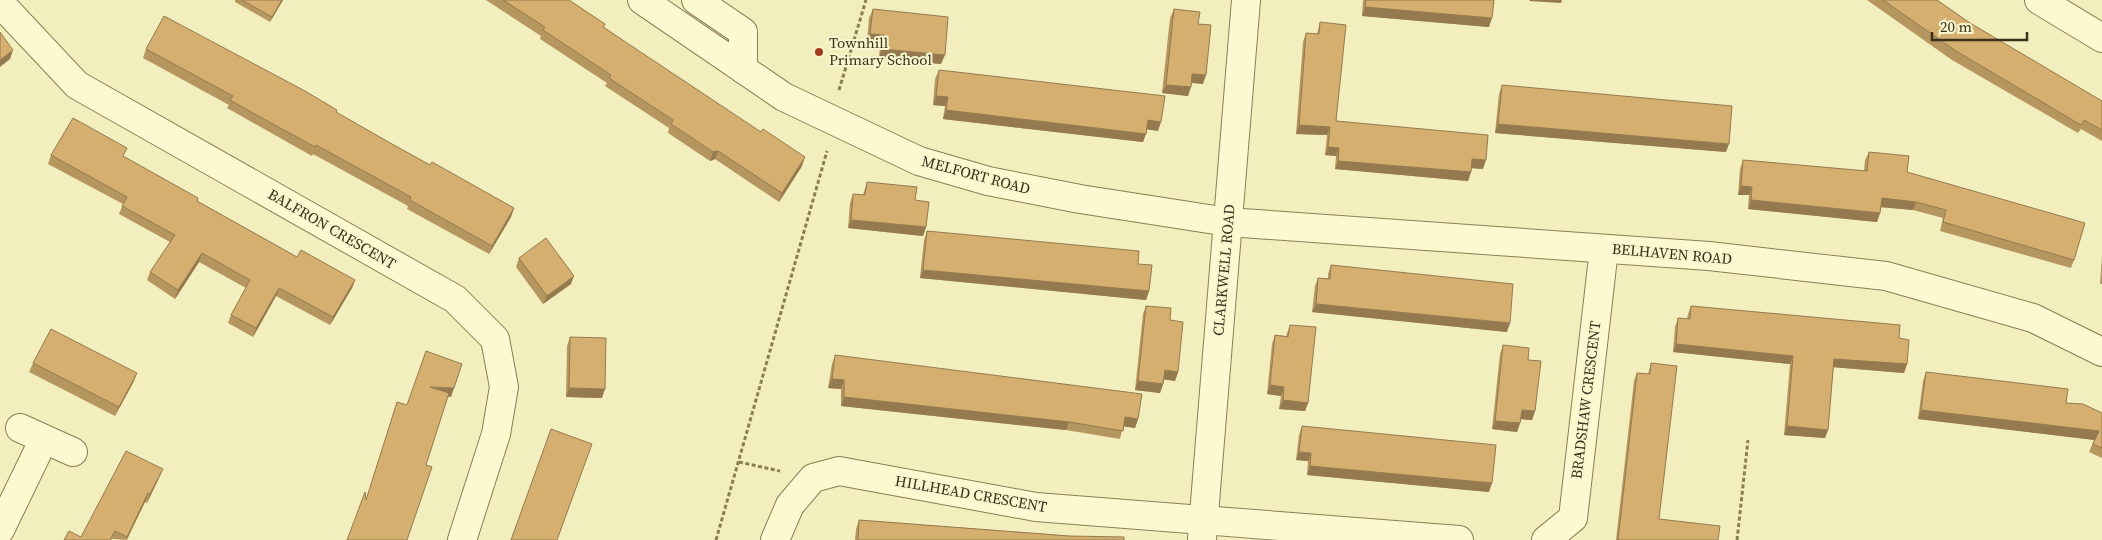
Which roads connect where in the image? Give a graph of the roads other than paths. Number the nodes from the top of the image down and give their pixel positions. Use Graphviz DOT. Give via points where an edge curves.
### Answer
graph roads {
  1 [pos="642,0"];
  2 [pos="696,0"];
  3 [pos="1246,0"];
  4 [pos="2039,0"];
  5 [pos="0,4"];
  6 [pos="2102,38"];
  7 [pos="744,69"];
  8 [pos="1228,222"];
  9 [pos="1604,248"];
  10 [pos="2102,352"];
  11 [pos="73,452"];
  12 [pos="0,530"];
  13 [pos="1203,531"];
  14 [pos="462,540"];
  15 [pos="775,540"];
  16 [pos="1459,540"];
  17 [pos="1546,540"];
  1 -- 7 [label="street, MELFORT ROAD"];
  2 -- 7 [label="street" via="743,32"];
  3 -- 8 [label="street, CLARKWELL ROAD"];
  4 -- 6 [label="street"];
  5 -- 14 [label="street, BALFRON CRESCENT" via="77,85 455,299 495,339 504,387 496,434"];
  7 -- 8 [label="street, MELFORT ROAD" via="784,97 920,161 988,181"];
  8 -- 9 [label="street, BELHAVEN ROAD"];
  8 -- 13 [label="street, CLARKWELL ROAD"];
  9 -- 10 [label="street, BELHAVEN ROAD" via="1886,276 2033,318"];
  9 -- 17 [label="street, BRADSHAW CRESCENT" via="1573,518"];
  11 -- 12 [label="street" via="32,433"];
  13 -- 15 [label="street, HILLHEAD CRESCENT" via="1036,507 839,471 813,478 790,505"];
  13 -- 16 [label="street"];
}
